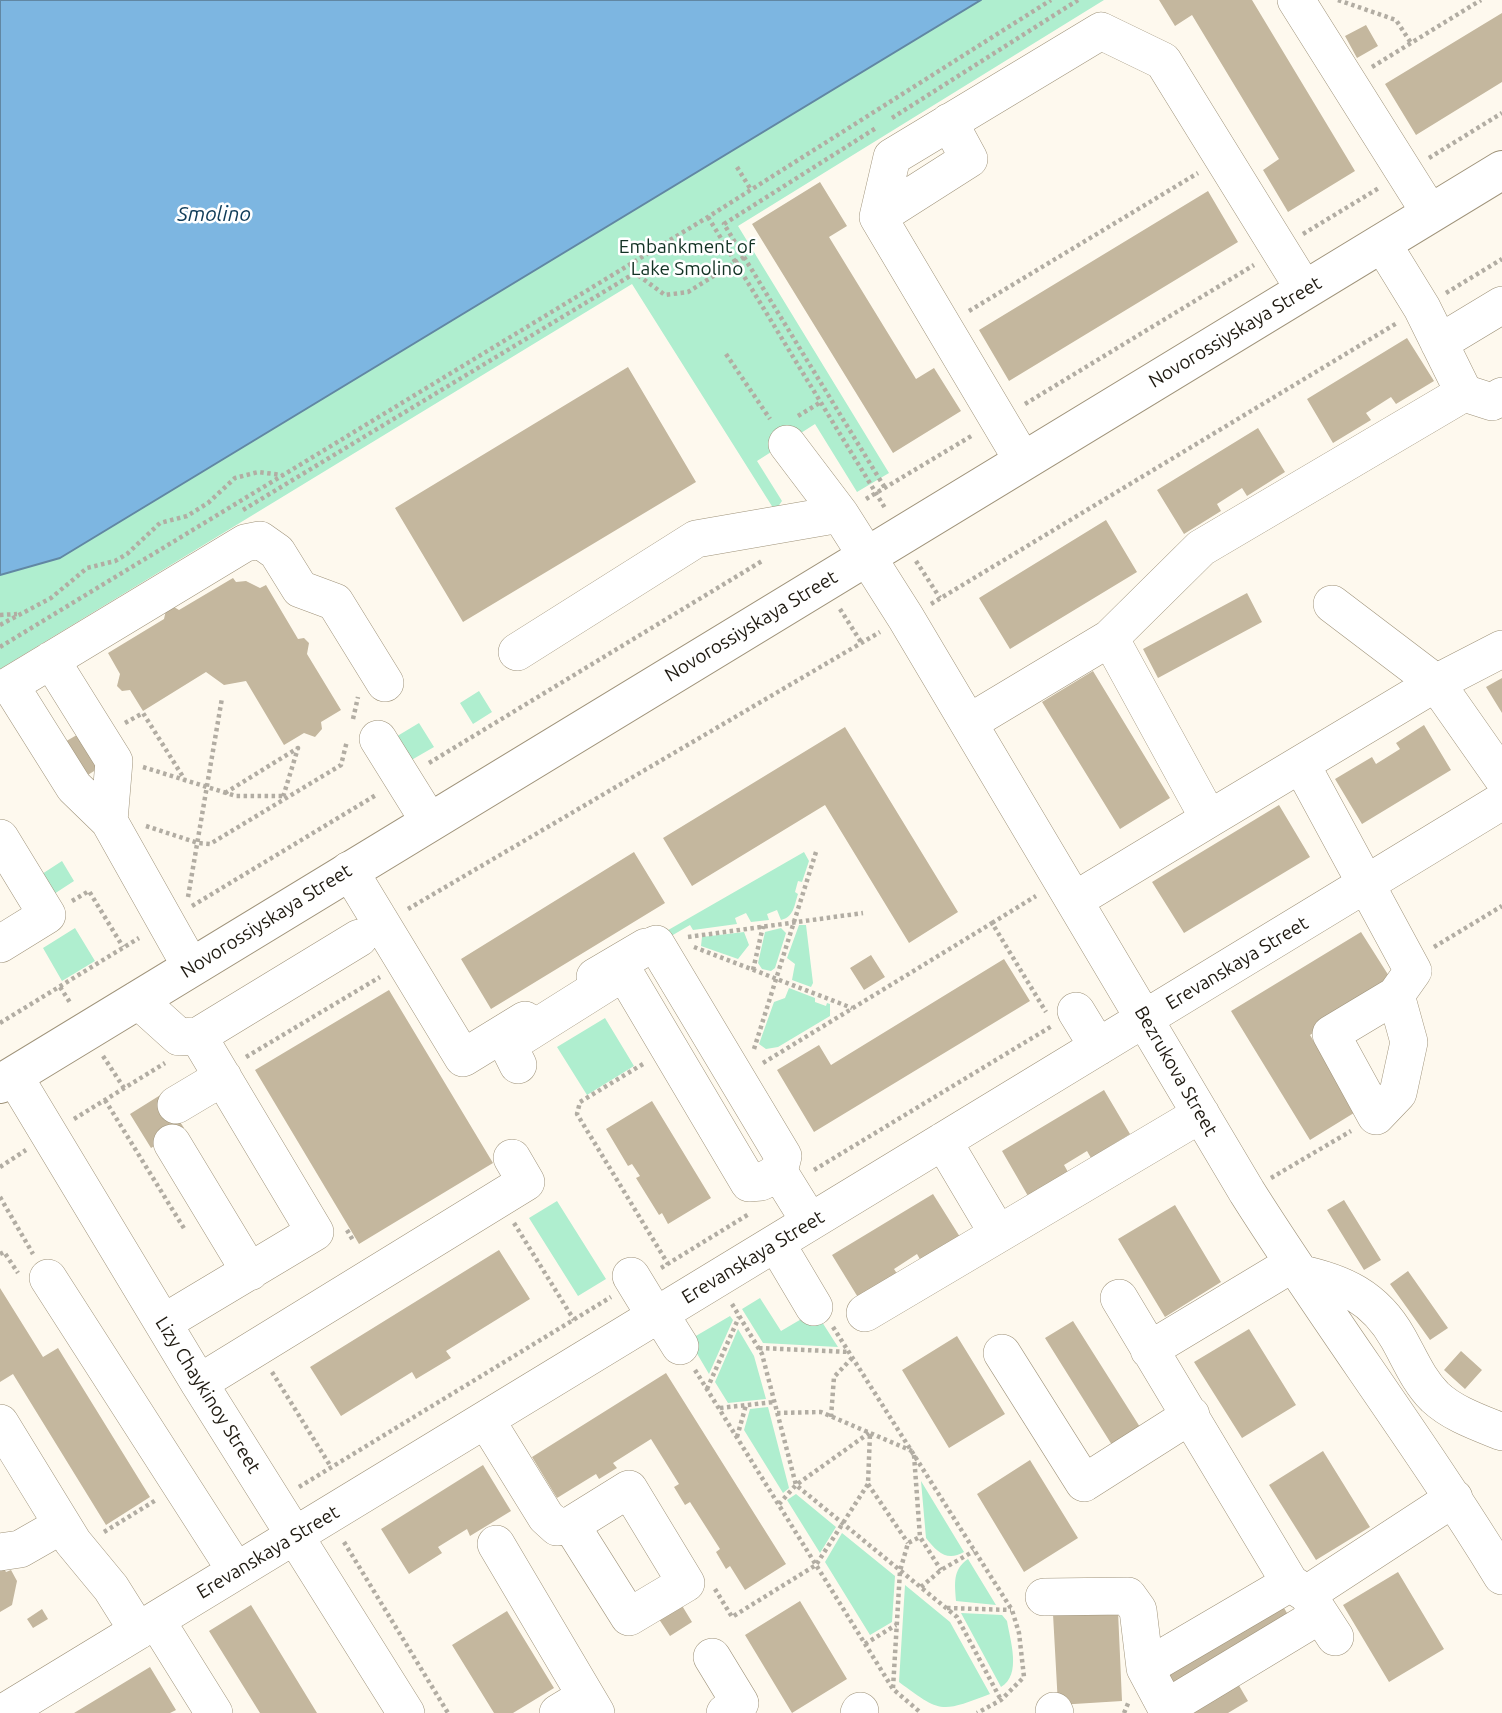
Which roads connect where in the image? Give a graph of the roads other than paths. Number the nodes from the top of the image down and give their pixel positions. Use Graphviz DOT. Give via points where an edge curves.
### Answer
graph roads {
  1 [pos="1296,0"];
  2 [pos="1502,170"];
  3 [pos="1430,213"];
  4 [pos="1382,243"];
  5 [pos="1304,289"];
  6 [pos="1502,304"];
  7 [pos="1439,343"];
  8 [pos="1464,393"];
  9 [pos="1502,396"];
  10 [pos="784,432"];
  11 [pos="1023,461"];
  12 [pos="840,514"];
  13 [pos="866,556"];
  14 [pos="1332,604"];
  15 [pos="1110,638"];
  16 [pos="1502,649"];
  17 [pos="517,652"];
  18 [pos="51,660"];
  19 [pos="1436,683"];
  20 [pos="368,685"];
  21 [pos="970,722"];
  22 [pos="359,734"];
  23 [pos="1302,766"];
  24 [pos="1502,777"];
  25 [pos="1502,801"];
  26 [pos="1209,819"];
  27 [pos="429,821"];
  28 [pos="123,822"];
  29 [pos="0,838"];
  30 [pos="349,870"];
  31 [pos="1367,884"];
  32 [pos="1057,897"];
  33 [pos="359,938"];
  34 [pos="0,944"];
  35 [pos="191,967"];
  36 [pos="1402,979"];
  37 [pos="138,1000"];
  38 [pos="1076,1011"];
  39 [pos="1145,1018"];
  40 [pos="1098,1047"];
  41 [pos="210,1058"];
  42 [pos="518,1065"];
  43 [pos="7,1080"];
  44 [pos="176,1105"];
  45 [pos="1201,1114"];
  46 [pos="943,1141"];
  47 [pos="172,1143"];
  48 [pos="512,1158"];
  49 [pos="791,1174"];
  50 [pos="810,1222"];
  51 [pos="997,1232"];
  52 [pos="776,1243"];
  53 [pos="41,1267"];
  54 [pos="1295,1269"];
  55 [pos="250,1272"];
  56 [pos="633,1279"];
  57 [pos="1119,1298"];
  58 [pos="814,1307"];
  59 [pos="865,1312"];
  60 [pos="658,1315"];
  61 [pos="163,1323"];
  62 [pos="680,1346"];
  63 [pos="1149,1350"];
  64 [pos="1002,1353"];
  65 [pos="199,1383"];
  66 [pos="1191,1415"];
  67 [pos="486,1420"];
  68 [pos="0,1423"];
  69 [pos="1502,1432"];
  70 [pos="1454,1499"];
  71 [pos="571,1525"];
  72 [pos="78,1532"];
  73 [pos="295,1535"];
  74 [pos="496,1544"];
  75 [pos="0,1552"];
  76 [pos="236,1572"];
  77 [pos="1502,1576"];
  78 [pos="1028,1604"];
  79 [pos="1313,1607"];
  80 [pos="147,1625"];
  81 [pos="712,1657"];
  82 [pos="1145,1668"];
  83 [pos="580,1707"];
  84 [pos="1168,1711"];
  85 [pos="4,1713"];
  86 [pos="214,1713"];
  87 [pos="406,1713"];
  88 [pos="725,1713"];
  1 -- 3 [label="street"];
  2 -- 3 [label="main road, Novorossiyskaya Street"];
  3 -- 4 [label="main road, Novorossiyskaya Street"];
  4 -- 5 [label="main road, Novorossiyskaya Street"];
  4 -- 7 [label="street"];
  5 -- 11 [label="main road, Novorossiyskaya Street"];
  5 -- 11 [label="street" via="1163,61 1101,31 949,122 892,157 878,217"];
  6 -- 7 [label="street"];
  7 -- 8 [label="street"];
  8 -- 9 [label="street" via="1492,402"];
  8 -- 15 [label="street" via="1201,548"];
  10 -- 12 [label="street, Bezrukova Street"];
  11 -- 13 [label="main road, Novorossiyskaya Street"];
  12 -- 13 [label="street, Bezrukova Street"];
  12 -- 17 [label="street" via="696,539"];
  13 -- 21 [label="street, Bezrukova Street"];
  13 -- 27 [label="main road, Novorossiyskaya Street"];
  14 -- 19 [label="street"];
  15 -- 21 [label="street"];
  15 -- 26 [label="street"];
  16 -- 19 [label="street"];
  18 -- 20 [label="street" via="245,542 260,540 277,552 300,589 335,602"];
  18 -- 28 [label="street" via="114,761"];
  18 -- 28 [label="street" via="10,685 74,787"];
  19 -- 23 [label="street"];
  19 -- 24 [label="street"];
  21 -- 32 [label="street, Bezrukova Street"];
  22 -- 27 [label="street" via="403,779"];
  23 -- 26 [label="street"];
  23 -- 31 [label="street"];
  25 -- 31 [label="street, Erevanskaya Street"];
  26 -- 32 [label="street"];
  27 -- 30 [label="main road, Novorossiyskaya Street"];
  28 -- 35 [label="street" via="166,923"];
  29 -- 34 [label="street" via="47,915"];
  30 -- 35 [label="main road, Novorossiyskaya Street"];
  30 -- 49 [label="street" via="463,1058 668,943"];
  31 -- 36 [label="street"];
  31 -- 39 [label="street, Erevanskaya Street"];
  32 -- 39 [label="street, Bezrukova Street"];
  33 -- 41 [label="street"];
  35 -- 37 [label="main road, Novorossiyskaya Street"];
  36 -- 36 [label="street" via="1331,1034 1376,1116 1398,1093 1409,1042"];
  37 -- 41 [label="street"];
  37 -- 43 [label="main road, Novorossiyskaya Street"];
  38 -- 40 [label="street"];
  39 -- 40 [label="street, Erevanskaya Street"];
  39 -- 45 [label="street, Bezrukova Street"];
  40 -- 46 [label="street, Erevanskaya Street"];
  41 -- 44 [label="street"];
  41 -- 55 [label="street" via="315,1232"];
  42 -- 49 [label="street" via="509,1045 624,972 749,1183"];
  43 -- 61 [label="street, Lizy Chaykinoy Street" via="48,1135"];
  45 -- 51 [label="street"];
  45 -- 54 [label="street, Bezrukova Street"];
  46 -- 50 [label="street, Erevanskaya Street"];
  46 -- 51 [label="street"];
  47 -- 55 [label="street"];
  48 -- 65 [label="street" via="526,1182"];
  49 -- 50 [label="street"];
  50 -- 52 [label="street, Erevanskaya Street"];
  51 -- 59 [label="street"];
  52 -- 58 [label="street"];
  52 -- 60 [label="street, Erevanskaya Street"];
  53 -- 76 [label="street"];
  54 -- 63 [label="street"];
  54 -- 69 [label="street" via="1334,1281 1368,1303 1385,1319 1415,1373 1438,1400"];
  54 -- 70 [label="street, Bezrukova Street"];
  55 -- 61 [label="street"];
  56 -- 60 [label="street"];
  57 -- 63 [label="street"];
  60 -- 62 [label="street"];
  60 -- 67 [label="street, Erevanskaya Street"];
  61 -- 65 [label="street, Lizy Chaykinoy Street"];
  63 -- 66 [label="street"];
  64 -- 66 [label="street" via="1083,1483"];
  65 -- 73 [label="street, Lizy Chaykinoy Street"];
  66 -- 79 [label="street"];
  67 -- 71 [label="street" via="546,1517 557,1527"];
  67 -- 73 [label="street, Erevanskaya Street"];
  68 -- 72 [label="street"];
  70 -- 77 [label="street, Bezrukova Street"];
  70 -- 79 [label="street"];
  72 -- 75 [label="street"];
  72 -- 80 [label="street" via="111,1588"];
  73 -- 76 [label="street, Erevanskaya Street"];
  73 -- 87 [label="street, Lizy Chaykinoy Street"];
  74 -- 83 [label="street"];
  76 -- 80 [label="street, Erevanskaya Street"];
  78 -- 82 [label="street" via="1128,1596 1138,1610"];
  79 -- 82 [label="street"];
  79 -- 84 [label="street"];
  80 -- 85 [label="street, Erevanskaya Street"];
  80 -- 86 [label="street"];
  81 -- 88 [label="street" via="740,1703"];
  82 -- 84 [label="street"];
}
